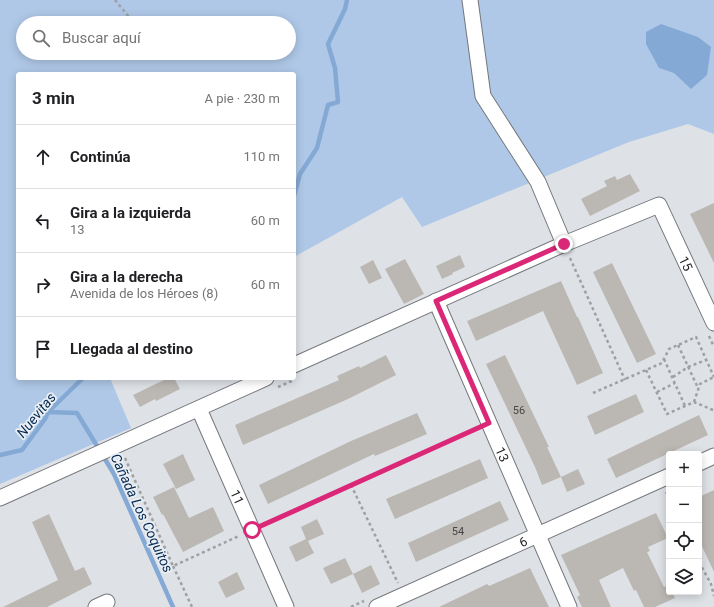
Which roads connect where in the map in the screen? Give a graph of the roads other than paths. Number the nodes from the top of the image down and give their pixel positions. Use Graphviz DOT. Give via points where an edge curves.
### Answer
graph roads {
  1 [pos="470,0"];
  2 [pos="567,251"];
  3 [pos="436,301"];
  4 [pos="714,323"];
  5 [pos="296,364"];
  6 [pos="262,380"];
  7 [pos="199,409"];
  8 [pos="714,456"];
  9 [pos="702,462"];
  10 [pos="666,477"];
  11 [pos="0,498"];
  12 [pos="538,535"];
  13 [pos="286,607"];
  14 [pos="376,607"];
  15 [pos="569,607"];
  1 -- 2 [label="street" via="483,96 538,182"];
  2 -- 3 [label="street"];
  2 -- 4 [label="street, 15" via="659,205"];
  3 -- 5 [label="street"];
  3 -- 12 [label="street, 13"];
  6 -- 7 [label="street"];
  7 -- 11 [label="street"];
  7 -- 13 [label="street, 11"];
  8 -- 9 [label="street"];
  10 -- 12 [label="street, 6"];
  12 -- 14 [label="street, 6"];
  12 -- 15 [label="street, 13"];
}
